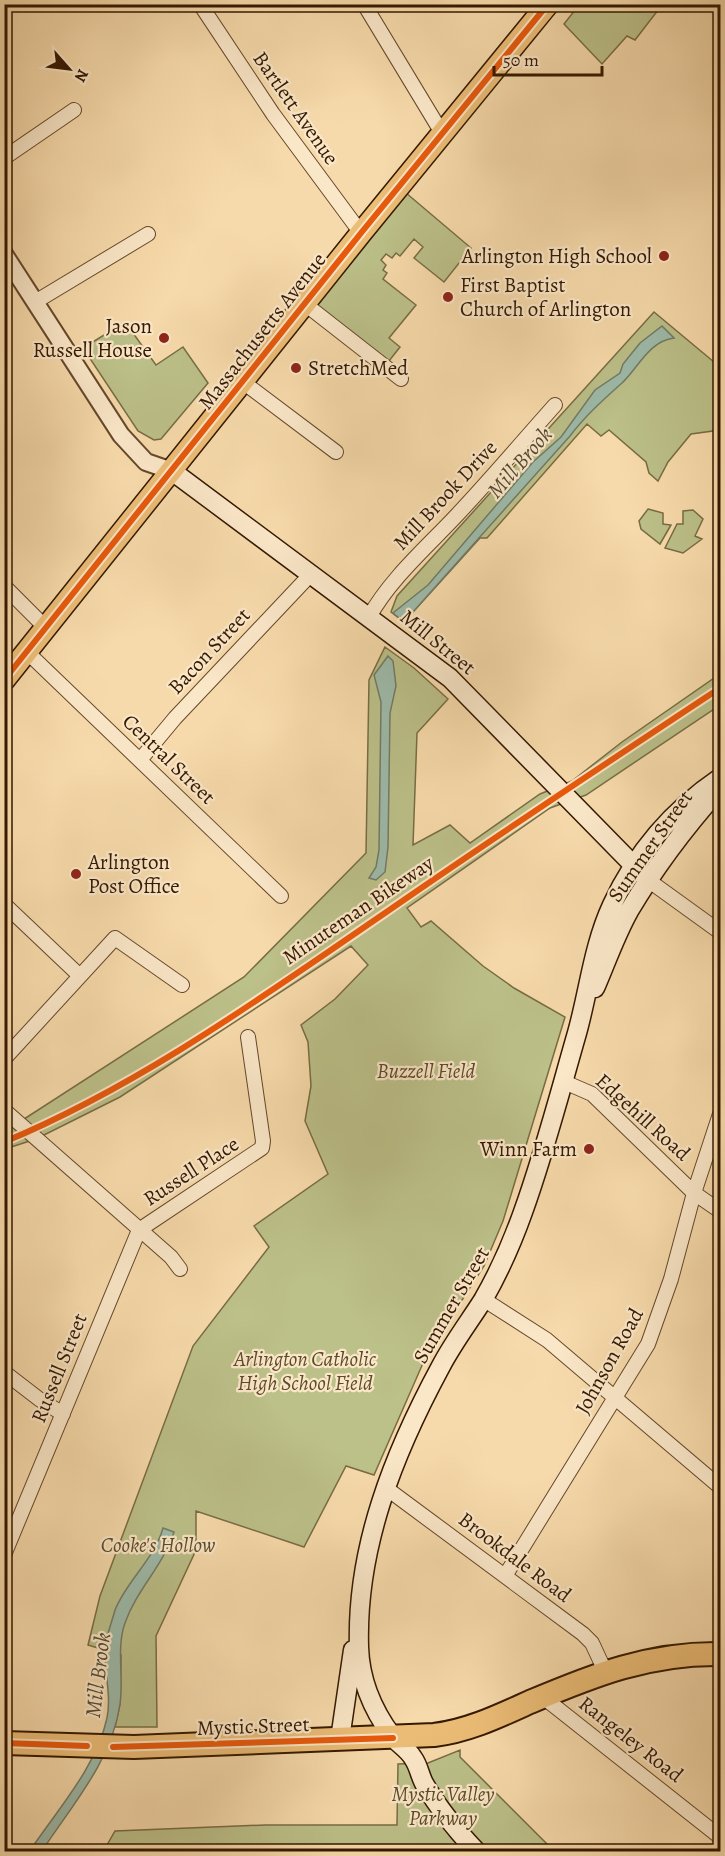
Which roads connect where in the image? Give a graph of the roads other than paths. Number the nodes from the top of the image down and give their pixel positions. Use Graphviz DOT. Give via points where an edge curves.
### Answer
graph roads {
  1 [pos="200,4"];
  2 [pos="364,4"];
  3 [pos="548,4"];
  4 [pos="74,110"];
  5 [pos="442,134"];
  6 [pos="4,158"];
  7 [pos="361,233"];
  8 [pos="147,234"];
  9 [pos="4,254"];
  10 [pos="35,302"];
  11 [pos="305,304"];
  12 [pos="401,379"];
  13 [pos="243,382"];
  14 [pos="555,405"];
  15 [pos="336,452"];
  16 [pos="172,471"];
  17 [pos="311,573"];
  18 [pos="4,586"];
  19 [pos="369,617"];
  20 [pos="46,628"];
  21 [pos="27,652"];
  22 [pos="4,680"];
  23 [pos="140,760"];
  24 [pos="720,778"];
  25 [pos="720,788"];
  26 [pos="634,866"];
  27 [pos="648,880"];
  28 [pos="281,896"];
  29 [pos="4,904"];
  30 [pos="720,932"];
  31 [pos="80,976"];
  32 [pos="182,985"];
  33 [pos="577,1031"];
  34 [pos="248,1037"];
  35 [pos="4,1059"];
  36 [pos="562,1081"];
  37 [pos="4,1110"];
  38 [pos="720,1114"];
  39 [pos="694,1193"];
  40 [pos="720,1211"];
  41 [pos="139,1230"];
  42 [pos="180,1269"];
  43 [pos="483,1299"];
  44 [pos="4,1372"];
  45 [pos="615,1398"];
  46 [pos="63,1414"];
  47 [pos="720,1487"];
  48 [pos="386,1488"];
  49 [pos="4,1555"];
  50 [pos="505,1576"];
  51 [pos="360,1598"];
  52 [pos="720,1654"];
  53 [pos="605,1671"];
  54 [pos="543,1697"];
  55 [pos="393,1738"];
  56 [pos="340,1739"];
  57 [pos="4,1743"];
  58 [pos="720,1837"];
  59 [pos="477,1851"];
  1 -- 7 [label="street, Bartlett Avenue" via="273,114"];
  2 -- 5 [label="street"];
  3 -- 5 [label="main road, Massachusetts Avenue"];
  4 -- 6 [label="street"];
  5 -- 7 [label="main road, Massachusetts Avenue"];
  7 -- 11 [label="main road, Massachusetts Avenue"];
  8 -- 10 [label="street"];
  9 -- 10 [label="street"];
  10 -- 16 [label="street" via="121,435 146,462"];
  11 -- 12 [label="street"];
  11 -- 13 [label="main road, Massachusetts Avenue"];
  13 -- 15 [label="street"];
  13 -- 16 [label="main road, Massachusetts Avenue"];
  14 -- 19 [label="street, Mill Brook Drive" via="418,554"];
  16 -- 17 [label="main road, Mill Street"];
  16 -- 20 [label="main road, Massachusetts Avenue"];
  17 -- 19 [label="main road, Mill Street"];
  17 -- 23 [label="street, Bacon Street"];
  18 -- 20 [label="street"];
  19 -- 26 [label="main road, Mill Street" via="450,678"];
  20 -- 21 [label="main road, Massachusetts Avenue"];
  21 -- 22 [label="main road, Massachusetts Avenue"];
  21 -- 23 [label="street, Central Street"];
  23 -- 28 [label="street, Central Street"];
  24 -- 26 [label="main road, Summer Street" via="671,818"];
  25 -- 27 [label="main road, Summer Street"];
  26 -- 27 [label="main road, Mill Street"];
  26 -- 33 [label="main road, Summer Street" via="612,904 598,942"];
  27 -- 30 [label="street"];
  27 -- 33 [label="main road, Summer Street" via="616,938"];
  29 -- 31 [label="street"];
  31 -- 32 [label="street" via="115,938"];
  31 -- 35 [label="street"];
  33 -- 36 [label="main road, Summer Street"];
  34 -- 41 [label="street, Russell Place" via="262,1148"];
  36 -- 39 [label="street, Edgehill Road" via="592,1094"];
  36 -- 43 [label="main road, Summer Street" via="525,1207 505,1260"];
  37 -- 41 [label="street"];
  38 -- 39 [label="street, Johnson Road"];
  39 -- 40 [label="street, Edgehill Road"];
  39 -- 45 [label="street, Johnson Road" via="653,1331"];
  41 -- 42 [label="street"];
  41 -- 46 [label="street, Russell Street"];
  43 -- 45 [label="street" via="547,1340"];
  43 -- 48 [label="main road, Summer Street" via="433,1381"];
  44 -- 46 [label="street"];
  45 -- 47 [label="street"];
  45 -- 50 [label="street, Johnson Road"];
  46 -- 49 [label="street, Russell Street"];
  48 -- 50 [label="street, Brookdale Road"];
  48 -- 51 [label="main road, Summer Street" via="369,1539"];
  50 -- 53 [label="street, Brookdale Road" via="586,1637"];
  51 -- 55 [label="main road, Summer Street" via="359,1650 366,1687"];
  51 -- 56 [label="main road, Summer Street"];
  52 -- 53 [label="highway, Mystic Street" via="661,1657"];
  53 -- 54 [label="highway, Mystic Street"];
  54 -- 55 [label="highway, Mystic Street" via="452,1733"];
  54 -- 58 [label="street, Rangeley Road"];
  55 -- 56 [label="highway, Mystic Street"];
  55 -- 59 [label="main road" via="413,1758 423,1784"];
  56 -- 57 [label="highway, Mystic Street" via="113,1747"];
}
